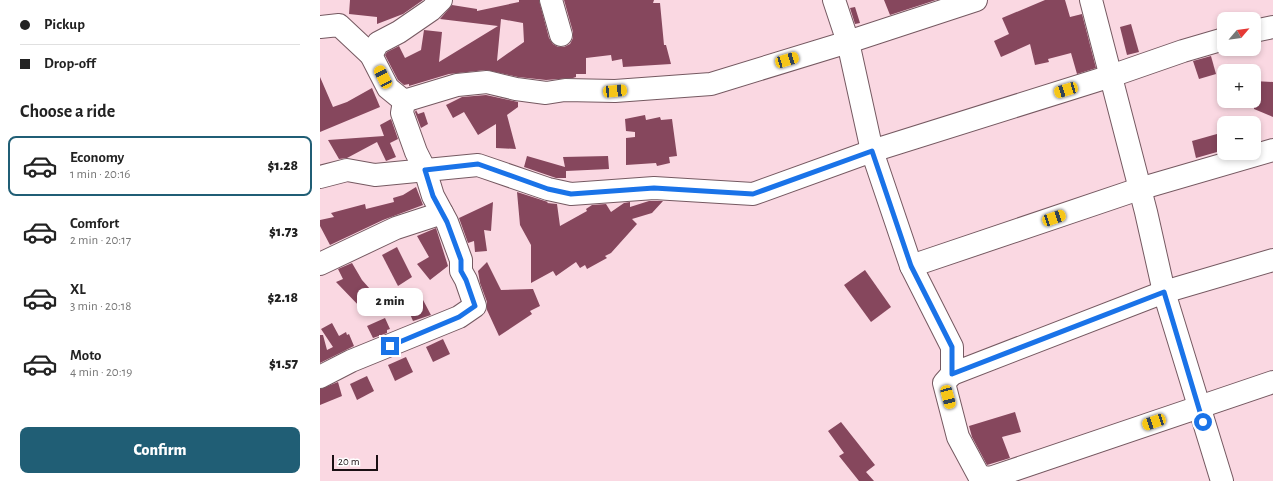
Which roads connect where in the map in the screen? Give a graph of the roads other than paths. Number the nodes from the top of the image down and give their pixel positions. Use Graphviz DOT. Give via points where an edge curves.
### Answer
graph roads {
  1 [pos="441,0"];
  2 [pos="551,0"];
  3 [pos="834,0"];
  4 [pos="976,0"];
  5 [pos="1091,0"];
  6 [pos="320,27"];
  7 [pos="1273,27"];
  8 [pos="1261,30"];
  9 [pos="562,35"];
  10 [pos="1217,41"];
  11 [pos="848,42"];
  12 [pos="371,55"];
  13 [pos="1111,76"];
  14 [pos="404,101"];
  15 [pos="1273,150"];
  16 [pos="872,151"];
  17 [pos="425,170"];
  18 [pos="320,177"];
  19 [pos="1139,189"];
  20 [pos="442,213"];
  21 [pos="1273,260"];
  22 [pos="320,264"];
  23 [pos="911,266"];
  24 [pos="1164,292"];
  25 [pos="952,374"];
  26 [pos="320,377"];
  27 [pos="1273,382"];
  28 [pos="1198,407"];
  29 [pos="990,480"];
  30 [pos="1222,481"];
  1 -- 12 [label="street" via="431,10 378,44"];
  2 -- 9 [label="street"];
  3 -- 11 [label="street"];
  4 -- 11 [label="street"];
  5 -- 13 [label="street"];
  6 -- 12 [label="street" via="338,24"];
  7 -- 8 [label="street"];
  10 -- 13 [label="street"];
  11 -- 14 [label="street" via="711,84 546,93 487,82 457,85"];
  11 -- 16 [label="street"];
  12 -- 14 [label="street" via="388,88"];
  13 -- 16 [label="street"];
  13 -- 19 [label="street"];
  14 -- 17 [label="street" via="402,113"];
  15 -- 19 [label="street"];
  16 -- 17 [label="street" via="753,194 654,188 571,194 548,189 478,164"];
  16 -- 23 [label="street"];
  17 -- 18 [label="street" via="375,175 347,170"];
  17 -- 20 [label="street" via="433,196"];
  19 -- 23 [label="street"];
  19 -- 24 [label="street"];
  20 -- 22 [label="street" via="396,228"];
  20 -- 26 [label="street" via="461,260 461,271 475,306 459,317 351,361"];
  21 -- 24 [label="street"];
  23 -- 25 [label="street" via="952,347"];
  24 -- 25 [label="street"];
  24 -- 28 [label="street"];
  25 -- 29 [label="street" via="944,383 958,437 979,476"];
  27 -- 28 [label="street"];
  28 -- 29 [label="street"];
  28 -- 30 [label="street"];
}
